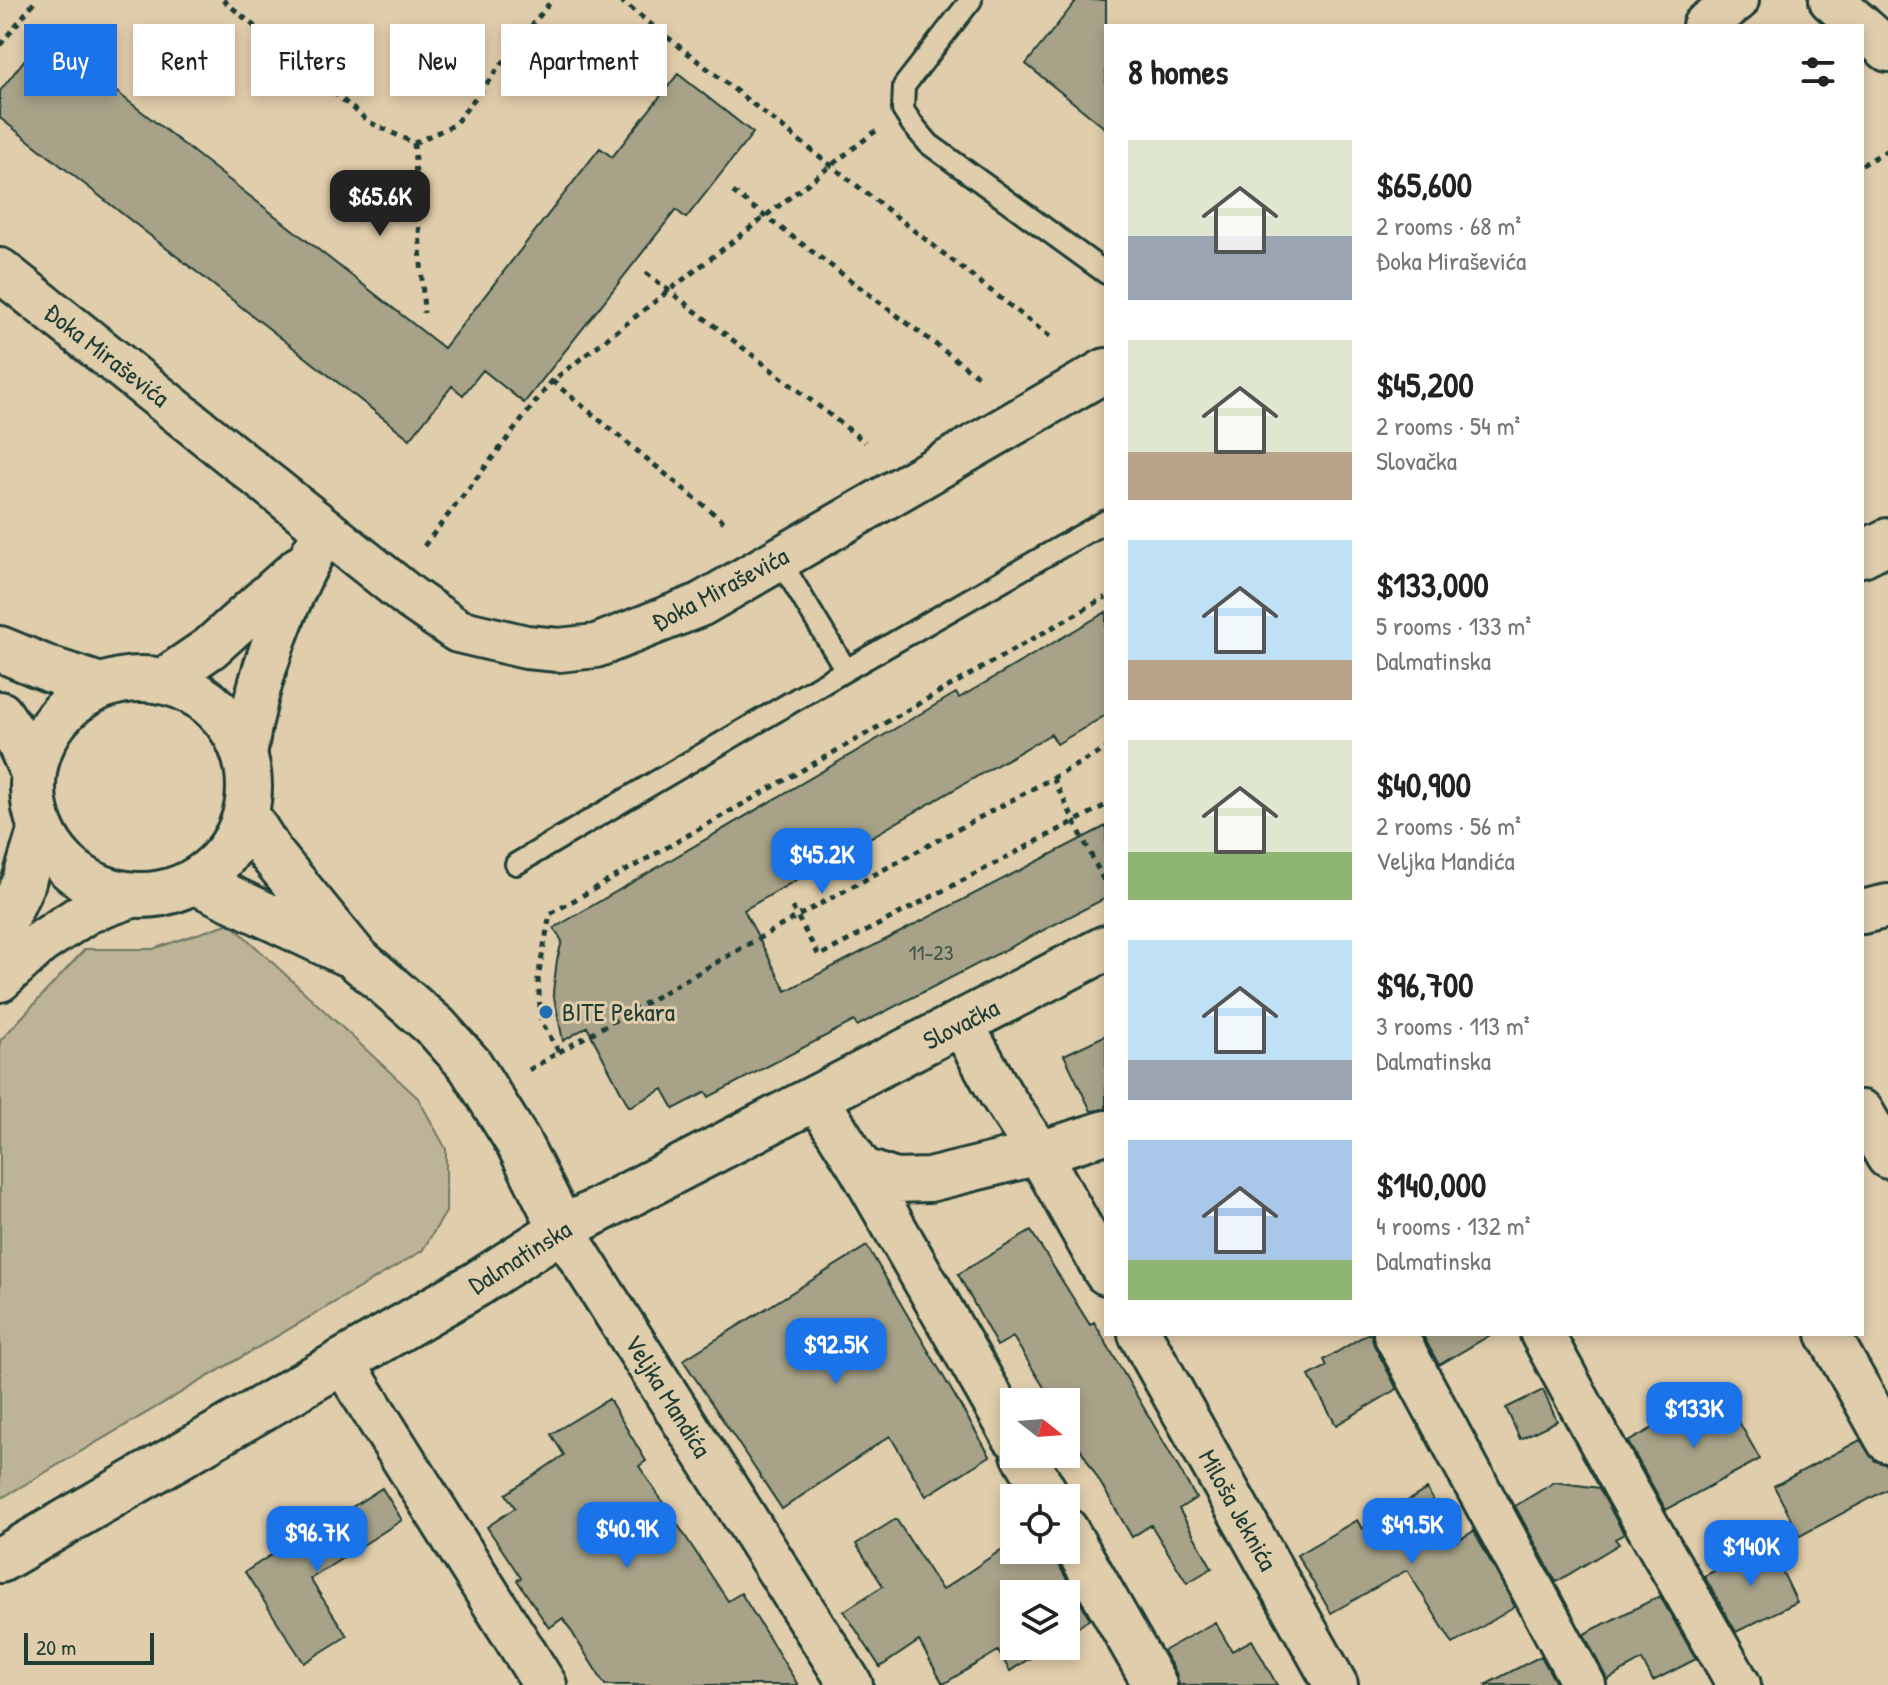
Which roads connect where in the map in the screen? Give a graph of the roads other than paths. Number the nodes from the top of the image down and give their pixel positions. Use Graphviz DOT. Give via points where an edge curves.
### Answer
graph roads {
  1 [pos="971,0"];
  2 [pos="1737,0"];
  3 [pos="1831,0"];
  4 [pos="1707,24"];
  5 [pos="1858,24"];
  6 [pos="1864,30"];
  7 [pos="1888,50"];
  8 [pos="0,270"];
  9 [pos="1104,272"];
  10 [pos="1104,371"];
  11 [pos="1104,522"];
  12 [pos="1888,541"];
  13 [pos="316,546"];
  14 [pos="1864,553"];
  15 [pos="779,559"];
  16 [pos="0,649"];
  17 [pos="846,670"];
  18 [pos="163,680"];
  19 [pos="100,686"];
  20 [pos="0,714"];
  21 [pos="245,755"];
  22 [pos="33,773"];
  23 [pos="246,814"];
  24 [pos="40,828"];
  25 [pos="516,864"];
  26 [pos="194,881"];
  27 [pos="132,896"];
  28 [pos="1888,906"];
  29 [pos="1864,912"];
  30 [pos="0,933"];
  31 [pos="1104,949"];
  32 [pos="356,958"];
  33 [pos="0,980"];
  34 [pos="961,1023"];
  35 [pos="817,1099"];
  36 [pos="1864,1115"];
  37 [pos="1104,1133"];
  38 [pos="1039,1153"];
  39 [pos="1888,1157"];
  40 [pos="861,1169"];
  41 [pos="562,1229"];
  42 [pos="1104,1269"];
  43 [pos="1141,1336"];
  44 [pos="1396,1336"];
  45 [pos="1543,1336"];
  46 [pos="1829,1336"];
  47 [pos="342,1361"];
  48 [pos="1000,1412"];
  49 [pos="1888,1441"];
  50 [pos="1080,1554"];
  51 [pos="0,1560"];
  52 [pos="545,1685"];
  53 [pos="851,1685"];
  54 [pos="1155,1685"];
  55 [pos="1336,1685"];
  56 [pos="1584,1685"];
  57 [pos="1739,1685"];
  1 -- 9 [label="lane" via="904,86 903,110 929,144"];
  2 -- 4 [label="street"];
  3 -- 5 [label="street"];
  6 -- 7 [label="street"];
  8 -- 13 [label="street, Đoka Miraševića"];
  10 -- 15 [label="street, Đoka Miraševića"];
  11 -- 17 [label="lane"];
  12 -- 14 [label="street"];
  13 -- 15 [label="street, Đoka Miraševića" via="458,631 559,650 596,646 648,627 700,605"];
  13 -- 18 [label="street" via="210,648"];
  13 -- 21 [label="street" via="262,674"];
  15 -- 17 [label="lane"];
  16 -- 19 [label="street"];
  17 -- 25 [label="lane"];
  18 -- 19 [label="street" via="131,678"];
  18 -- 21 [label="street" via="190,688 213,705"];
  19 -- 22 [label="street" via="53,722"];
  20 -- 22 [label="street"];
  21 -- 23 [label="street"];
  22 -- 24 [label="street"];
  23 -- 26 [label="street" via="217,864"];
  23 -- 32 [label="street" via="271,854"];
  24 -- 27 [label="street" via="73,873"];
  24 -- 30 [label="street"];
  26 -- 27 [label="street" via="164,893"];
  26 -- 32 [label="street"];
  27 -- 33 [label="street" via="87,912 40,943"];
  28 -- 29 [label="street"];
  31 -- 34 [label="street, Slovačka"];
  32 -- 41 [label="street" via="454,1044 518,1142"];
  34 -- 35 [label="street, Slovačka"];
  34 -- 38 [label="street"];
  35 -- 40 [label="street"];
  35 -- 41 [label="street, Dalmatinska"];
  36 -- 39 [label="street"];
  37 -- 38 [label="street"];
  38 -- 40 [label="street" via="929,1180 895,1181"];
  38 -- 42 [label="street"];
  40 -- 48 [label="street"];
  41 -- 47 [label="street, Dalmatinska"];
  41 -- 53 [label="street, Veljka Mandića"];
  43 -- 55 [label="street, Miloša Jeknića"];
  44 -- 56 [label="street"];
  45 -- 57 [label="street"];
  46 -- 49 [label="street"];
  47 -- 51 [label="street, Dalmatinska"];
  47 -- 52 [label="street"];
  50 -- 54 [label="street"];
}
